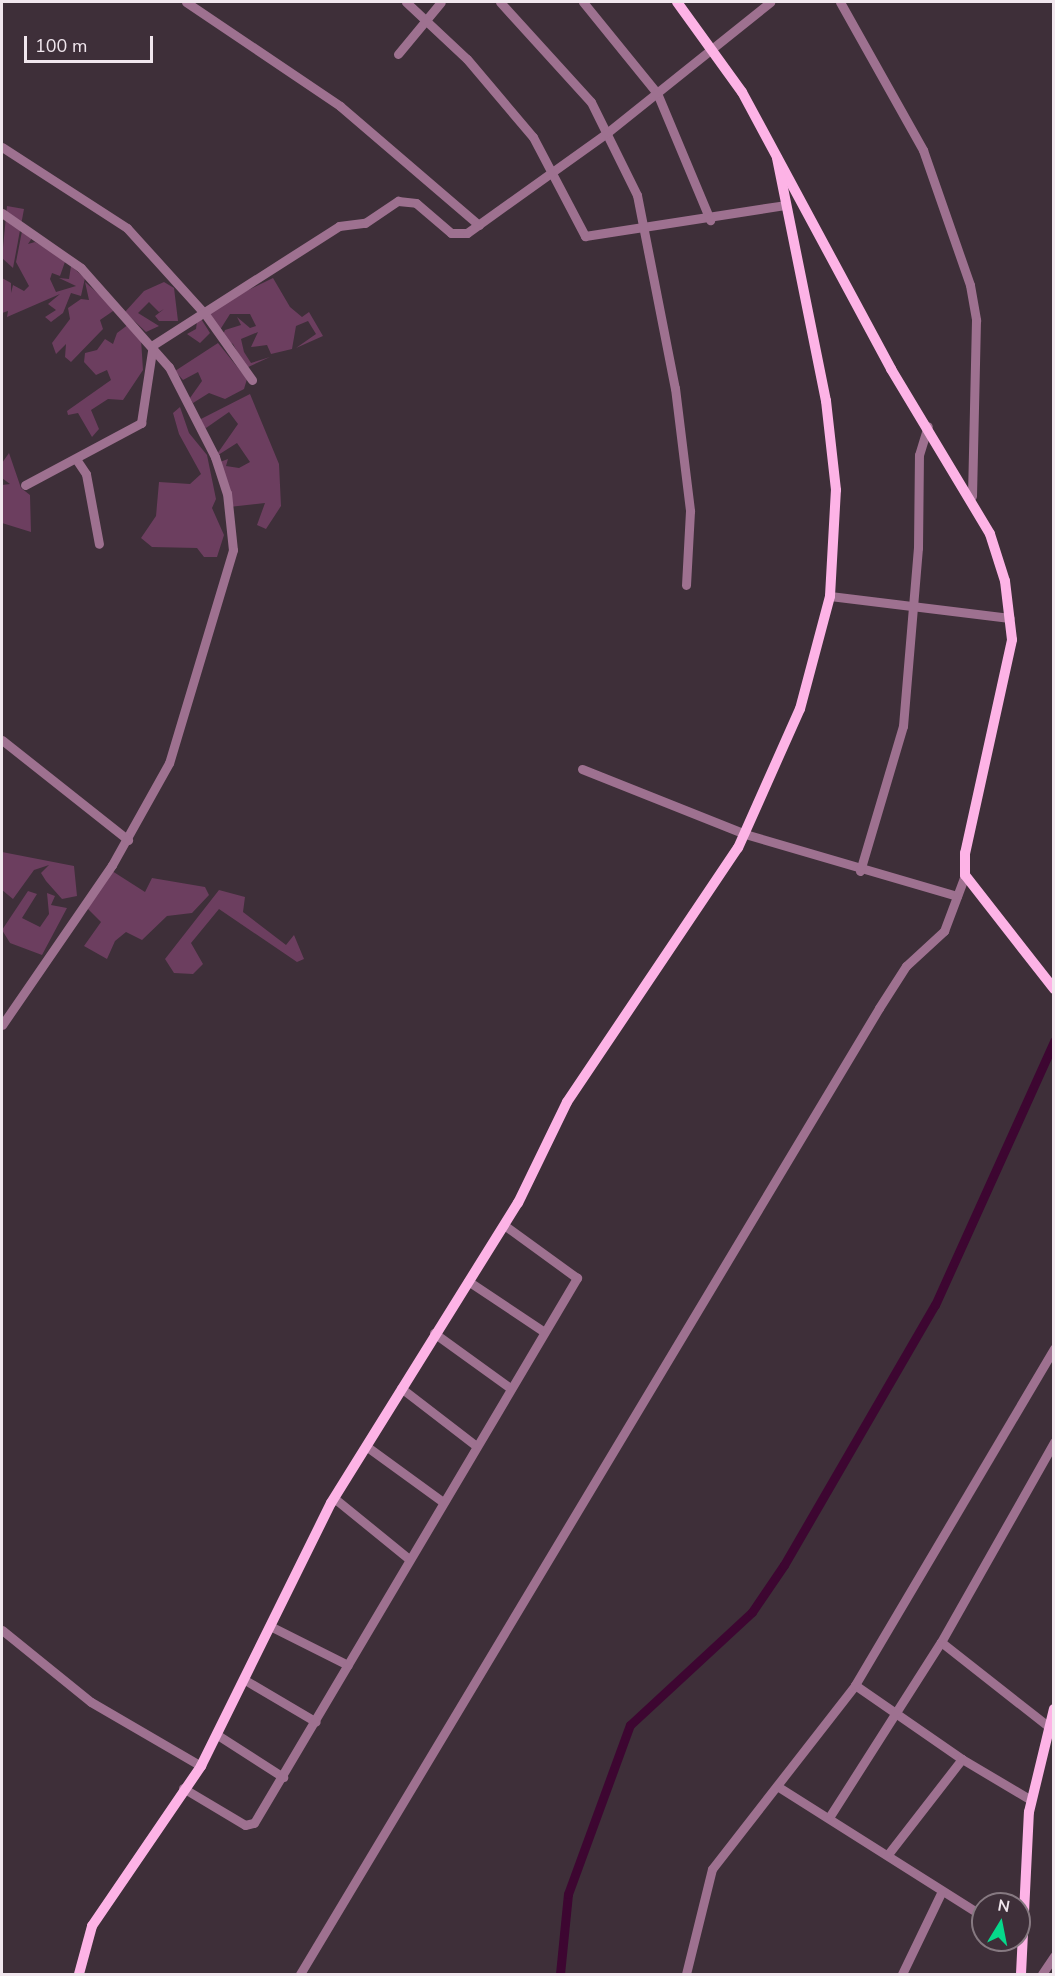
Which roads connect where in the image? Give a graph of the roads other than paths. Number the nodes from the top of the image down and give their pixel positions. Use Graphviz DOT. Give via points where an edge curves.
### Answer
graph roads {
  1 [pos="186,2"];
  2 [pos="406,2"];
  3 [pos="441,2"];
  4 [pos="500,2"];
  5 [pos="583,2"];
  6 [pos="677,2"];
  7 [pos="770,2"];
  8 [pos="840,2"];
  9 [pos="425,24"];
  10 [pos="715,48"];
  11 [pos="398,54"];
  12 [pos="657,93"];
  13 [pos="608,132"];
  14 [pos="2,147"];
  15 [pos="777,158"];
  16 [pos="555,170"];
  17 [pos="785,205"];
  18 [pos="2,213"];
  19 [pos="710,220"];
  20 [pos="479,225"];
  21 [pos="645,230"];
  22 [pos="205,314"];
  23 [pos="153,345"];
  24 [pos="252,380"];
  25 [pos="928,426"];
  26 [pos="76,459"];
  27 [pos="25,485"];
  28 [pos="972,496"];
  29 [pos="99,544"];
  30 [pos="686,585"];
  31 [pos="830,596"];
  32 [pos="914,605"];
  33 [pos="1011,618"];
  34 [pos="2,740"];
  35 [pos="582,769"];
  36 [pos="745,834"];
  37 [pos="128,840"];
  38 [pos="860,871"];
  39 [pos="965,875"];
  40 [pos="957,896"];
  41 [pos="1053,989"];
  42 [pos="2,1025"];
  43 [pos="504,1226"];
  44 [pos="468,1281"];
  45 [pos="543,1331"];
  46 [pos="434,1333"];
  47 [pos="1053,1348"];
  48 [pos="509,1387"];
  49 [pos="401,1388"];
  50 [pos="1053,1443"];
  51 [pos="476,1445"];
  52 [pos="366,1446"];
  53 [pos="334,1498"];
  54 [pos="443,1502"];
  55 [pos="409,1559"];
  56 [pos="270,1626"];
  57 [pos="2,1630"];
  58 [pos="941,1642"];
  59 [pos="348,1665"];
  60 [pos="245,1680"];
  61 [pos="855,1685"];
  62 [pos="1053,1708"];
  63 [pos="894,1715"];
  64 [pos="316,1722"];
  65 [pos="1051,1730"];
  66 [pos="216,1734"];
  67 [pos="962,1759"];
  68 [pos="201,1766"];
  69 [pos="283,1777"];
  70 [pos="777,1786"];
  71 [pos="183,1788"];
  72 [pos="1031,1800"];
  73 [pos="830,1816"];
  74 [pos="889,1853"];
  75 [pos="942,1891"];
  76 [pos="1025,1892"];
  77 [pos="971,1909"];
  78 [pos="1021,1952"];
  79 [pos="1053,1956"];
  80 [pos="79,1974"];
  81 [pos="300,1974"];
  82 [pos="686,1974"];
  83 [pos="902,1974"];
  84 [pos="1022,1974"];
  85 [pos="1042,1974"];
  1 -- 20 [label="street" via="340,106"];
  2 -- 9 [label="street"];
  3 -- 9 [label="street"];
  4 -- 13 [label="street" via="557,61"];
  5 -- 12 [label="street"];
  6 -- 10 [label="main road"];
  7 -- 10 [label="street"];
  8 -- 28 [label="street" via="923,150 970,285 976,320"];
  9 -- 11 [label="street"];
  9 -- 16 [label="street" via="483,77"];
  10 -- 12 [label="street"];
  10 -- 15 [label="main road"];
  12 -- 13 [label="street"];
  12 -- 19 [label="street"];
  13 -- 16 [label="street"];
  13 -- 21 [label="street" via="637,195"];
  14 -- 22 [label="street" via="126,228"];
  15 -- 17 [label="main road"];
  15 -- 25 [label="main road" via="891,369"];
  16 -- 20 [label="street"];
  16 -- 21 [label="street" via="585,236"];
  17 -- 19 [label="street"];
  17 -- 31 [label="main road" via="833,441 836,490"];
  18 -- 23 [label="street" via="81,268"];
  19 -- 21 [label="street"];
  20 -- 22 [label="street" via="460,235 416,203 398,201 365,223 339,226"];
  21 -- 30 [label="street" via="675,388 690,511"];
  22 -- 23 [label="street"];
  22 -- 24 [label="street"];
  23 -- 26 [label="street" via="141,423"];
  23 -- 37 [label="street" via="183,391 215,457 227,493 234,550 184,727"];
  25 -- 28 [label="main road"];
  25 -- 32 [label="street" via="919,455"];
  26 -- 27 [label="street"];
  26 -- 29 [label="street" via="86,474"];
  28 -- 33 [label="main road" via="990,534"];
  31 -- 32 [label="street"];
  31 -- 36 [label="main road" via="800,709"];
  32 -- 33 [label="street"];
  32 -- 38 [label="street" via="903,726"];
  33 -- 39 [label="main road" via="1010,657 975,802"];
  34 -- 37 [label="street"];
  35 -- 36 [label="street"];
  36 -- 38 [label="street"];
  36 -- 43 [label="main road" via="567,1102"];
  37 -- 42 [label="street"];
  38 -- 40 [label="street"];
  39 -- 40 [label="street"];
  39 -- 41 [label="main road"];
  40 -- 81 [label="street" via="944,931 906,966 715,1275"];
  43 -- 44 [label="main road"];
  43 -- 45 [label="street" via="577,1278"];
  44 -- 45 [label="street"];
  44 -- 46 [label="main road"];
  45 -- 48 [label="street"];
  46 -- 48 [label="street"];
  46 -- 49 [label="main road"];
  47 -- 61 [label="street"];
  48 -- 51 [label="street"];
  49 -- 51 [label="street"];
  49 -- 52 [label="main road"];
  50 -- 58 [label="street"];
  51 -- 54 [label="street"];
  52 -- 53 [label="main road"];
  52 -- 54 [label="street"];
  53 -- 55 [label="street"];
  53 -- 56 [label="main road"];
  54 -- 55 [label="street"];
  55 -- 59 [label="street"];
  56 -- 59 [label="street"];
  56 -- 60 [label="main road"];
  57 -- 68 [label="street" via="92,1702"];
  58 -- 63 [label="street"];
  58 -- 65 [label="street"];
  59 -- 64 [label="street"];
  60 -- 64 [label="street"];
  60 -- 66 [label="main road"];
  61 -- 63 [label="street"];
  61 -- 70 [label="street"];
  62 -- 65 [label="main road"];
  63 -- 67 [label="street"];
  63 -- 73 [label="street"];
  64 -- 69 [label="street"];
  65 -- 72 [label="main road"];
  66 -- 68 [label="main road"];
  66 -- 69 [label="street"];
  67 -- 72 [label="street"];
  67 -- 74 [label="street"];
  68 -- 71 [label="main road"];
  69 -- 71 [label="street" via="251,1827"];
  70 -- 73 [label="street"];
  70 -- 82 [label="street" via="712,1869"];
  71 -- 80 [label="main road" via="103,1907"];
  72 -- 76 [label="main road"];
  73 -- 74 [label="street"];
  74 -- 75 [label="street"];
  75 -- 77 [label="street"];
  75 -- 83 [label="street"];
  78 -- 84 [label="main road"];
  79 -- 85 [label="street"];
}
